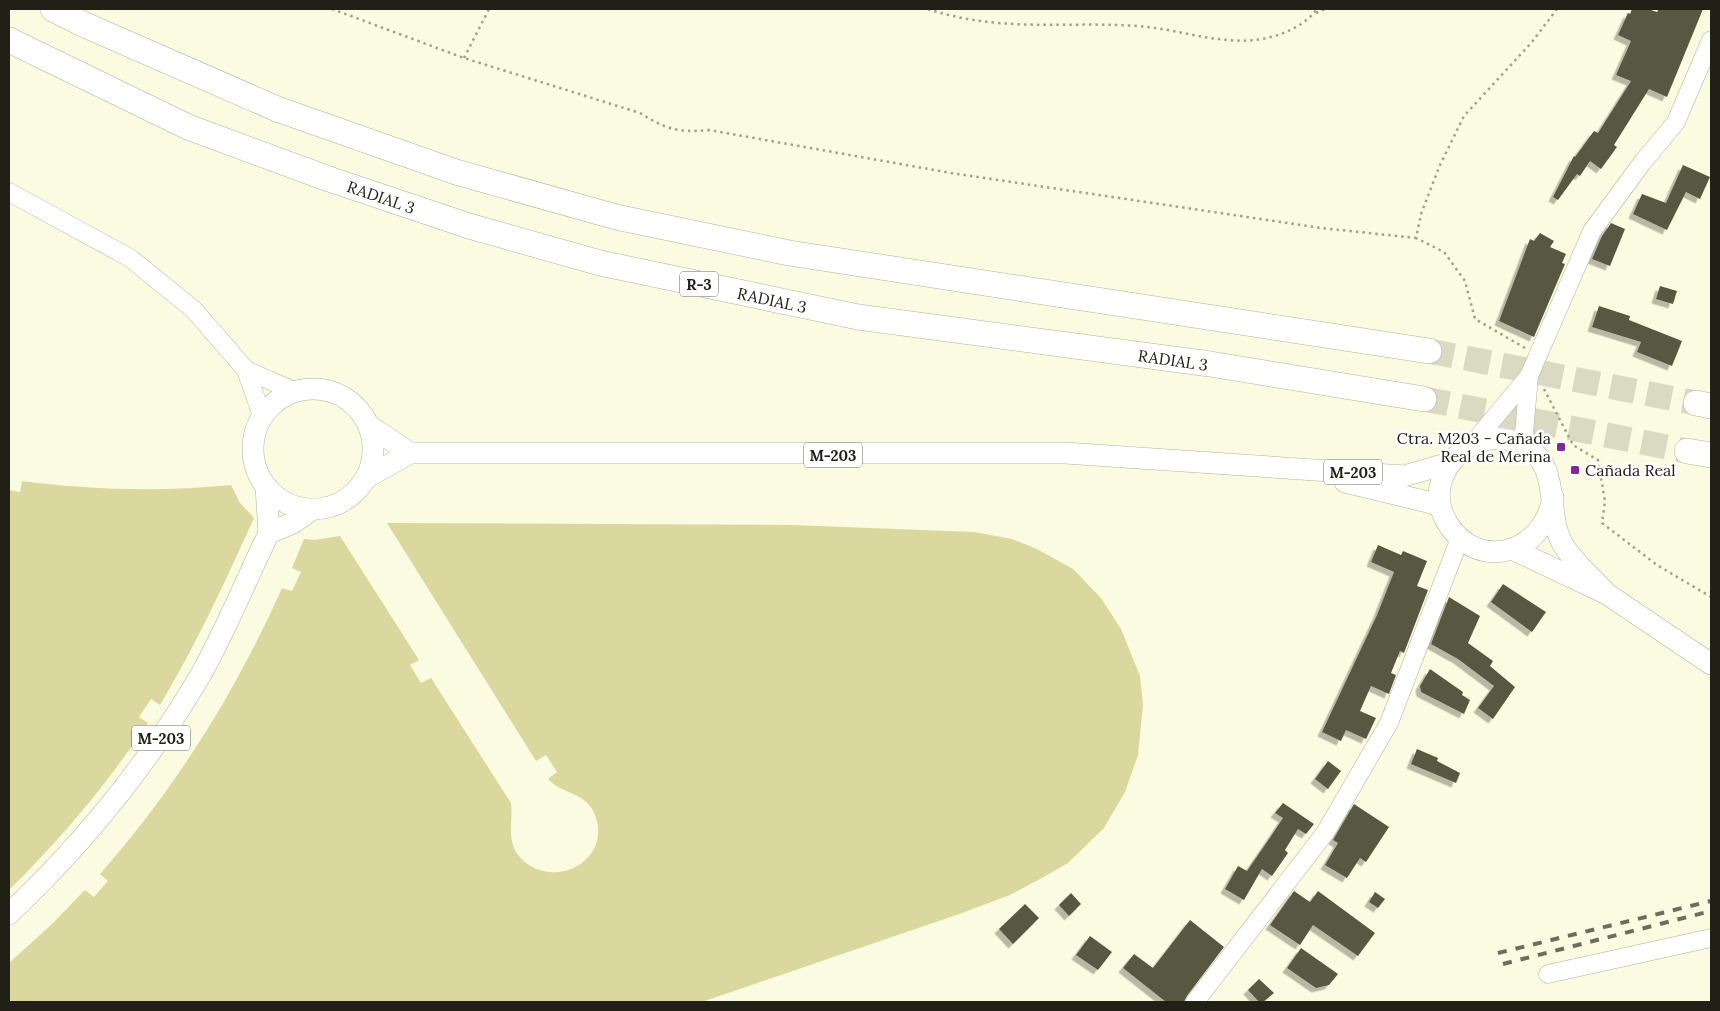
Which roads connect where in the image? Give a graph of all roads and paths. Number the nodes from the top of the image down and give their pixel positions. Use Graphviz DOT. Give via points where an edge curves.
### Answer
graph roads {
  1 [pos="54,9"];
  2 [pos="332,9"];
  3 [pos="489,9"];
  4 [pos="928,9"];
  5 [pos="1317,9"];
  6 [pos="1325,9"];
  7 [pos="1557,9"];
  8 [pos="1314,13"];
  9 [pos="9,40"];
  10 [pos="1711,40"];
  11 [pos="464,58"];
  12 [pos="9,192"];
  13 [pos="1416,238"];
  14 [pos="1429,351"];
  15 [pos="1533,367"];
  16 [pos="246,370"];
  17 [pos="294,391"];
  18 [pos="1424,399"];
  19 [pos="262,416"];
  20 [pos="370,426"];
  21 [pos="1474,442"];
  22 [pos="1523,445"];
  23 [pos="1687,451"];
  24 [pos="410,453"];
  25 [pos="1711,455"];
  26 [pos="1449,463"];
  27 [pos="1256,467"];
  28 [pos="366,478"];
  29 [pos="266,487"];
  30 [pos="1553,497"];
  31 [pos="1440,505"];
  32 [pos="313,509"];
  33 [pos="269,533"];
  34 [pos="1460,538"];
  35 [pos="1512,549"];
  36 [pos="1607,594"];
  37 [pos="1711,597"];
  38 [pos="1711,664"];
  39 [pos="9,914"];
  40 [pos="1711,938"];
  41 [pos="1548,974"];
  42 [pos="1195,1002"];
  1 -- 14 [label="highway" via="277,109 456,172 616,217 789,254"];
  2 -- 11 [label="path"];
  3 -- 11 [label="path"];
  4 -- 8 [label="path" via="986,24 1140,26 1205,39 1238,41 1281,35"];
  5 -- 8 [label="path"];
  6 -- 8 [label="path"];
  7 -- 13 [label="path" via="1532,42 1464,116 1440,164 1421,214"];
  9 -- 18 [label="highway, RADIAL 3 / R-3" via="188,127 469,226 600,263 858,318 1210,364"];
  10 -- 15 [label="street" via="1676,122 1592,231"];
  11 -- 13 [label="path" via="640,113 677,131 709,130 951,172 1322,228"];
  12 -- 16 [label="street" via="130,258 194,310"];
  13 -- 15 [label="path" via="1444,252 1465,281 1475,319"];
  15 -- 21 [label="street"];
  15 -- 22 [label="street"];
  15 -- 37 [label="path" via="1573,445 1598,460 1605,500 1602,523 1657,565"];
  16 -- 17 [label="street"];
  16 -- 19 [label="street"];
  17 -- 19 [label="main road" via="276,401"];
  17 -- 20 [label="main road" via="319,389 343,396 359,409"];
  19 -- 29 [label="main road" via="256,428 253,453 257,471"];
  20 -- 24 [label="main road"];
  20 -- 28 [label="main road" via="373,461"];
  21 -- 22 [label="main road, M-203" via="1491,438"];
  21 -- 26 [label="main road, M-203"];
  22 -- 30 [label="main road, M-203" via="1536,454 1545,467"];
  23 -- 25 [label="highway"];
  24 -- 27 [label="main road, M-203" via="1065,453"];
  24 -- 28 [label="main road, M-203"];
  26 -- 27 [label="main road, M-203" via="1404,476"];
  26 -- 31 [label="main road, M-203" via="1441,483"];
  27 -- 31 [label="main road, M-203" via="1336,480"];
  28 -- 32 [label="main road" via="344,501"];
  29 -- 32 [label="main road" via="287,503"];
  29 -- 33 [label="main road, M-203"];
  30 -- 35 [label="main road, M-203" via="1545,524 1536,535"];
  30 -- 36 [label="main road, M-203" via="1555,525 1562,544"];
  31 -- 34 [label="main road, M-203"];
  32 -- 33 [label="main road" via="293,523"];
  33 -- 39 [label="main road, M-203" via="201,674 153,751 101,818"];
  34 -- 35 [label="main road, M-203" via="1476,548"];
  34 -- 42 [label="street" via="1388,723 1325,833"];
  35 -- 36 [label="main road, M-203"];
  36 -- 38 [label="main road, M-203"];
  40 -- 41 [label="street"];
}
